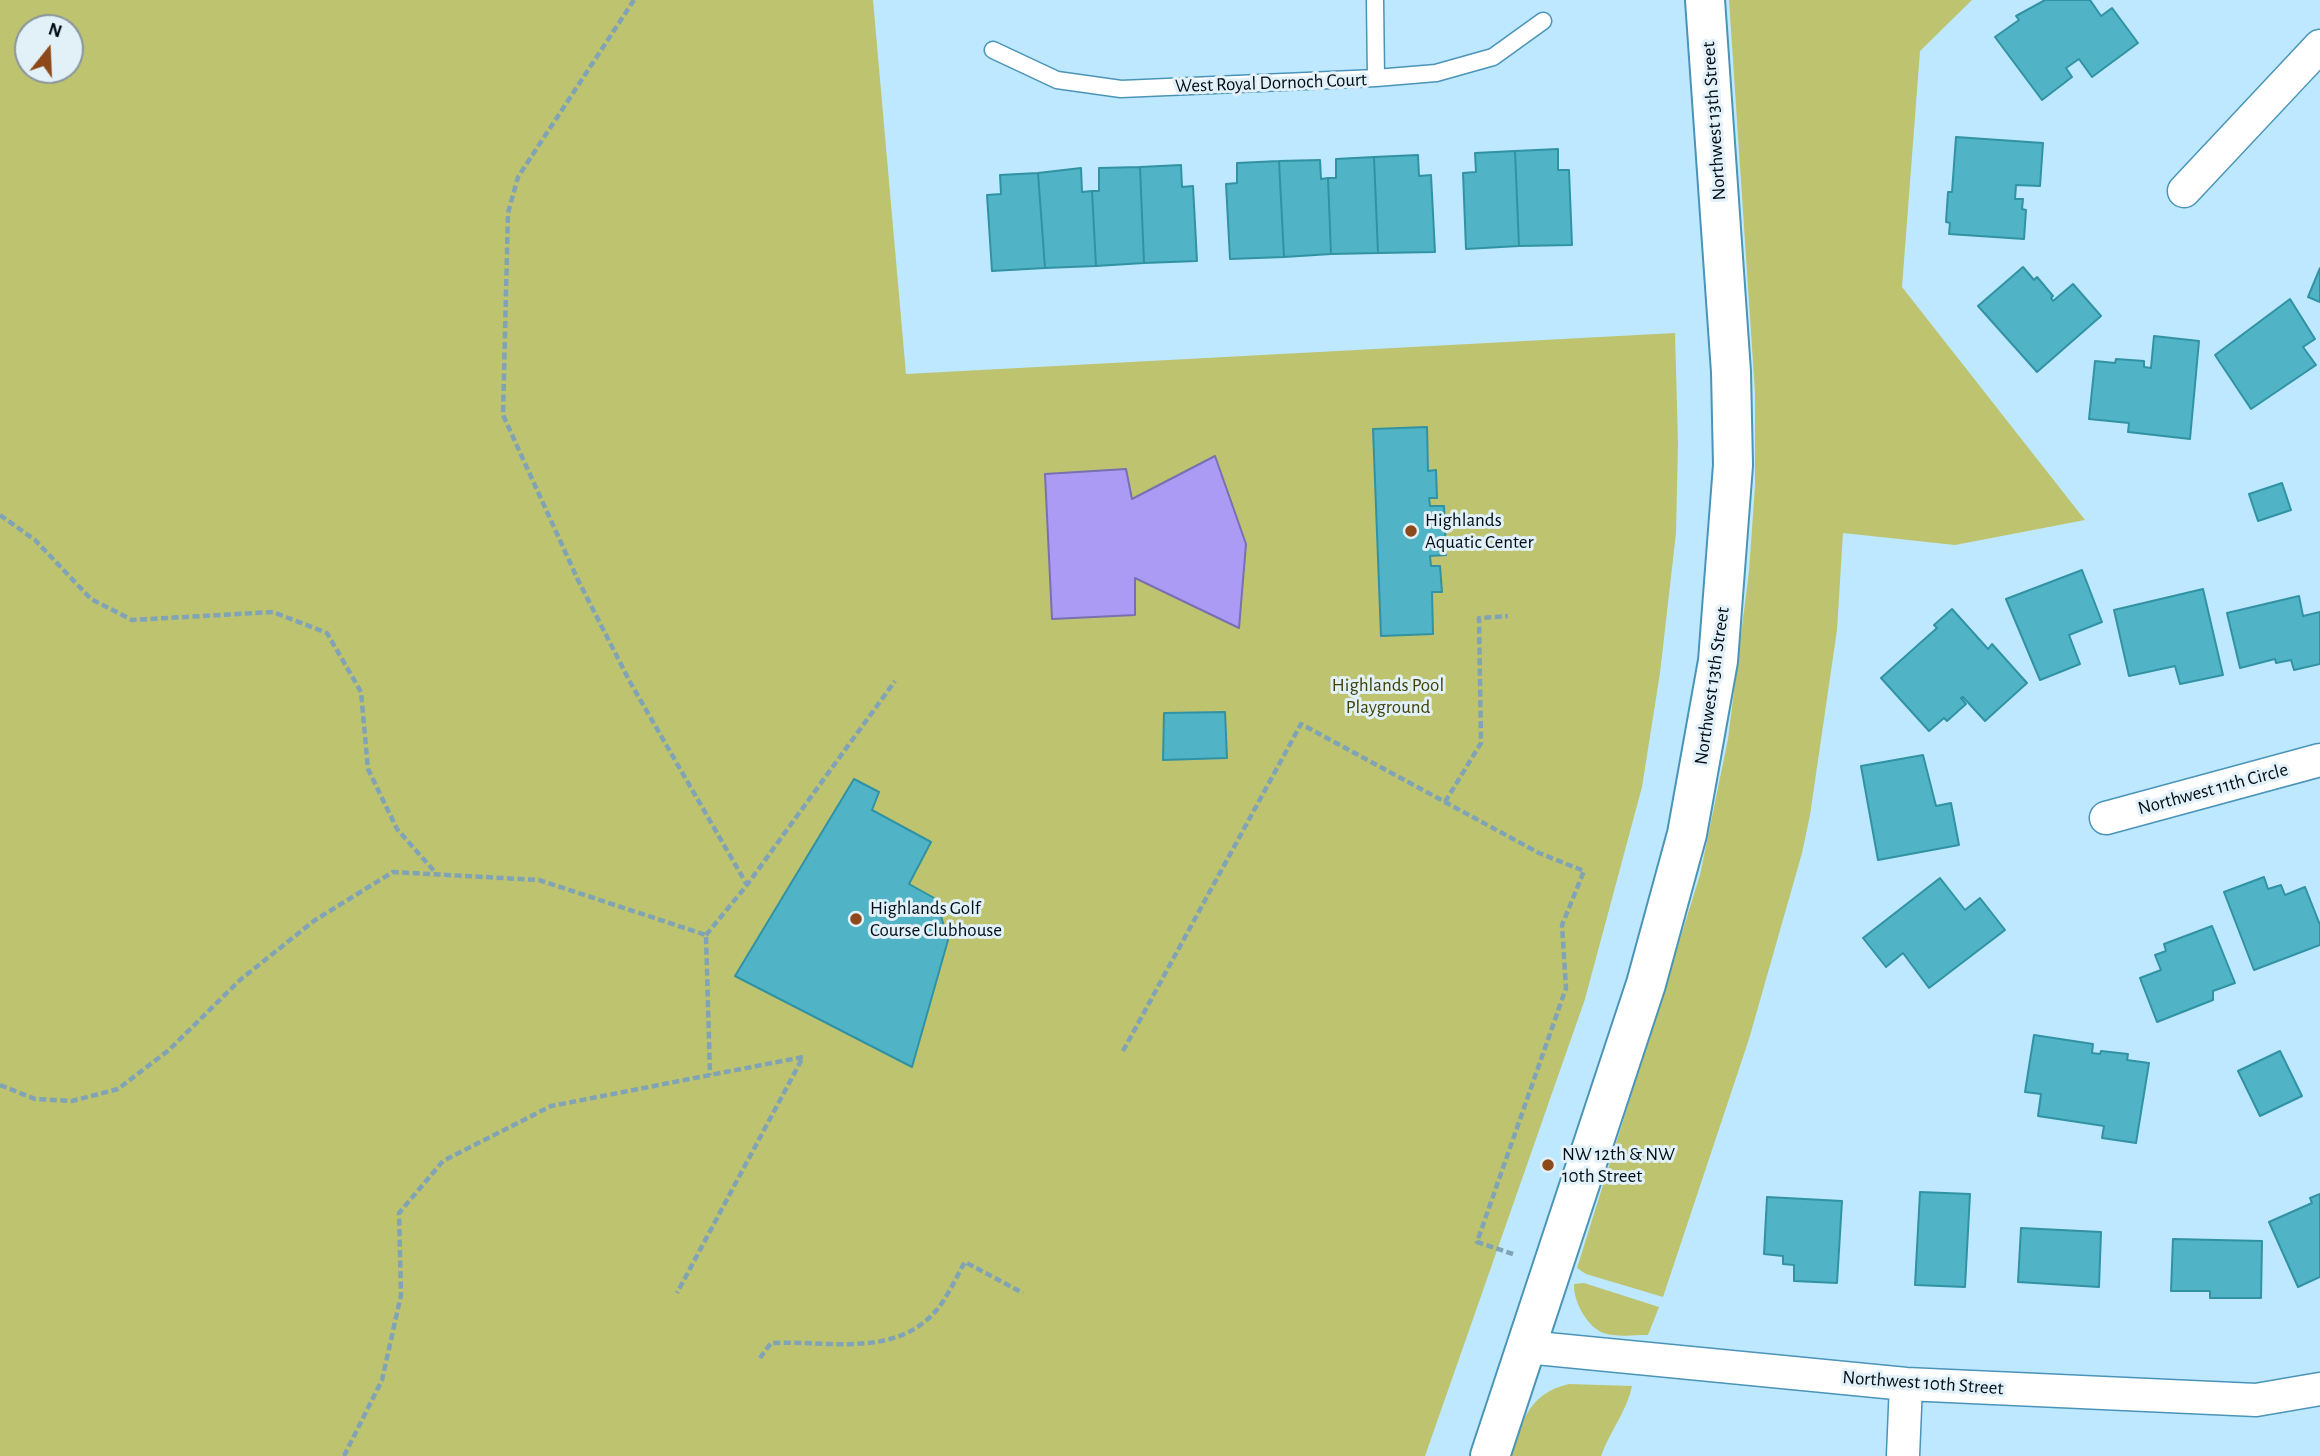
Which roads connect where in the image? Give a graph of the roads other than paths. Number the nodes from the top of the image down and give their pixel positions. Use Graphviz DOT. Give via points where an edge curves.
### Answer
graph roads {
  1 [pos="1375,0"];
  2 [pos="1705,0"];
  3 [pos="1544,21"];
  4 [pos="2320,46"];
  5 [pos="993,50"];
  6 [pos="1376,78"];
  7 [pos="2184,191"];
  8 [pos="2320,760"];
  9 [pos="2106,818"];
  10 [pos="1526,1348"];
  11 [pos="1906,1384"];
  12 [pos="2320,1389"];
  13 [pos="1490,1456"];
  14 [pos="1903,1456"];
  1 -- 6 [label="lane"];
  2 -- 10 [label="main road, Northwest 13th Street" via="1731,372 1732,465 1718,661 1704,752 1671,895"];
  3 -- 6 [label="lane, West Royal Dornoch Court" via="1493,57 1436,73"];
  4 -- 7 [label="street"];
  5 -- 6 [label="lane, West Royal Dornoch Court" via="1057,80 1121,89"];
  8 -- 9 [label="street, Northwest 11th Circle"];
  10 -- 11 [label="street, Northwest 10th Street"];
  10 -- 13 [label="main road, Northwest 13th Street"];
  11 -- 12 [label="street, Northwest 10th Street" via="2256,1400"];
  11 -- 14 [label="street"];
}
